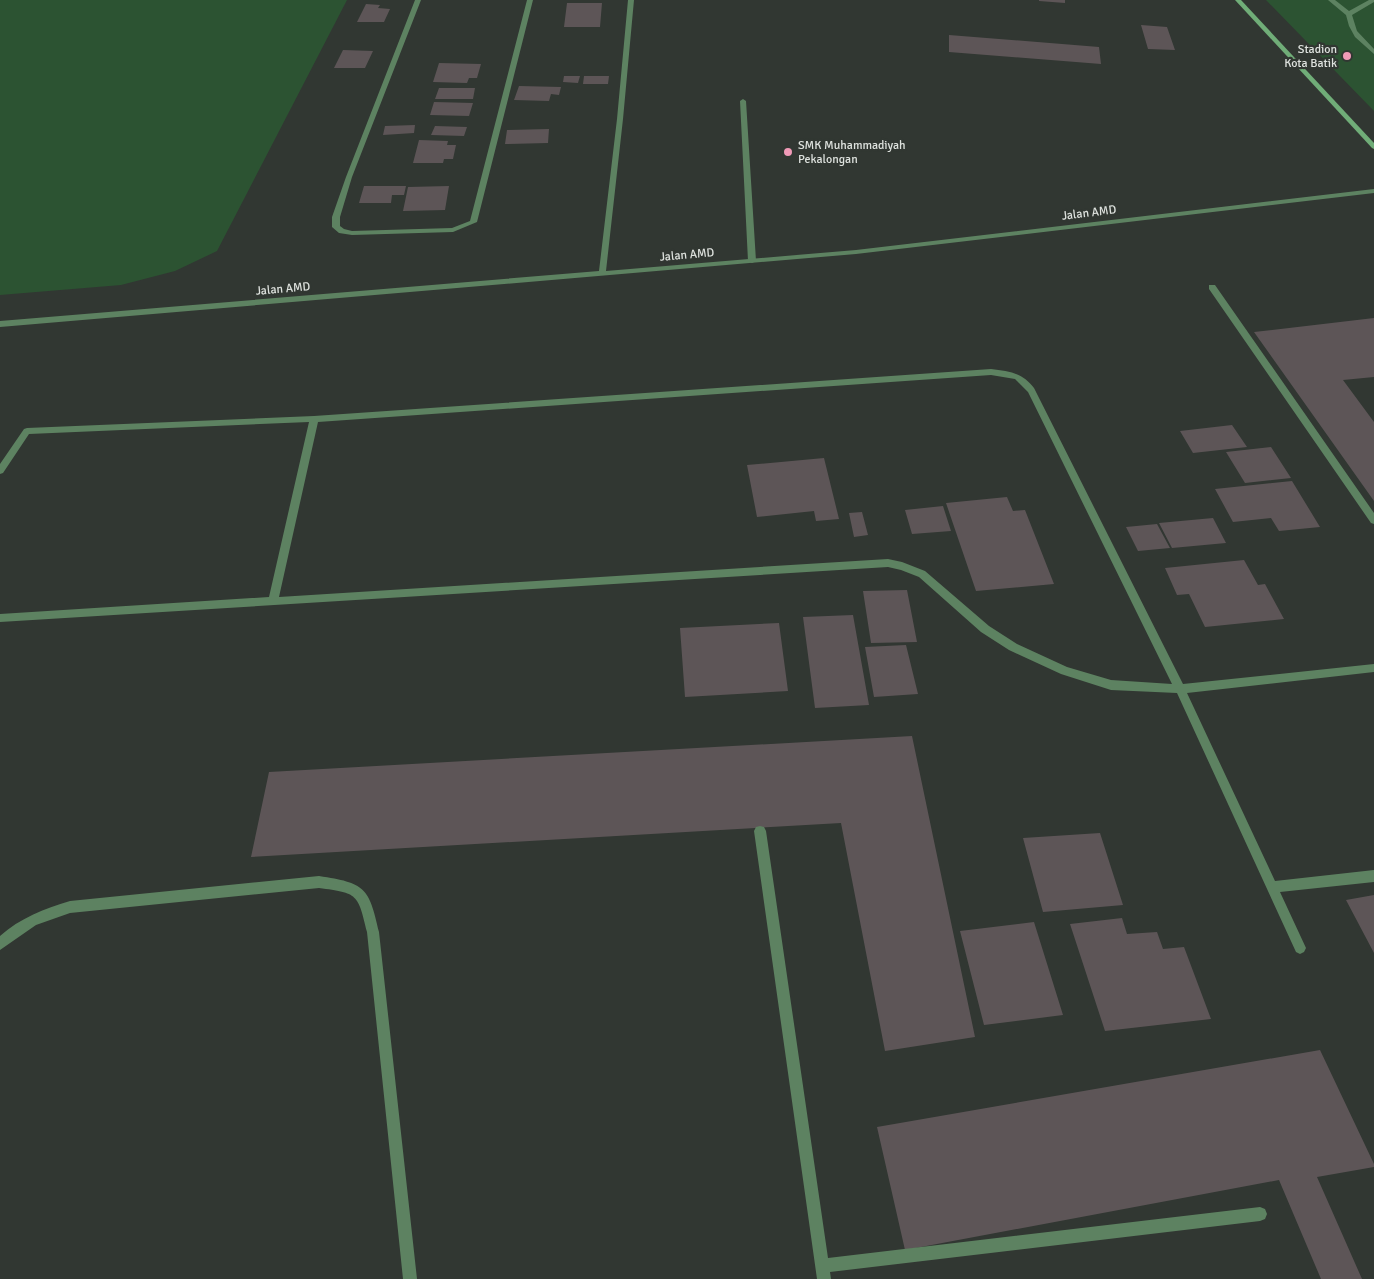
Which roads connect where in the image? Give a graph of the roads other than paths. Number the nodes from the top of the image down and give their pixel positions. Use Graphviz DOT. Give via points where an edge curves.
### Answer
graph roads {
  1 [pos="418,0"];
  2 [pos="530,0"];
  3 [pos="631,0"];
  4 [pos="1238,0"];
  5 [pos="1331,0"];
  6 [pos="1373,0"];
  7 [pos="1349,14"];
  8 [pos="1374,52"];
  9 [pos="743,101"];
  10 [pos="1374,147"];
  11 [pos="1374,191"];
  12 [pos="752,261"];
  13 [pos="602,274"];
  14 [pos="1212,287"];
  15 [pos="0,324"];
  16 [pos="314,419"];
  17 [pos="0,471"];
  18 [pos="1374,520"];
  19 [pos="273,600"];
  20 [pos="0,618"];
  21 [pos="1374,668"];
  22 [pos="1180,689"];
  23 [pos="760,831"];
  24 [pos="1374,876"];
  25 [pos="1272,887"];
  26 [pos="0,944"];
  27 [pos="1300,948"];
  28 [pos="1260,1214"];
  29 [pos="823,1272"];
  30 [pos="410,1279"];
  1 -- 2 [label="street" via="349,177 336,217 336,227 342,231 453,230 473,222"];
  3 -- 13 [label="street"];
  4 -- 10 [label="street"];
  5 -- 7 [label="street"];
  6 -- 7 [label="street"];
  7 -- 8 [label="street" via="1351,27"];
  9 -- 12 [label="street"];
  11 -- 12 [label="street, Jalan AMD" via="856,252"];
  12 -- 13 [label="street, Jalan AMD"];
  13 -- 15 [label="street, Jalan AMD"];
  14 -- 18 [label="street"];
  16 -- 17 [label="street" via="27,430"];
  16 -- 19 [label="street"];
  16 -- 22 [label="street" via="991,372 1020,377 1035,398"];
  19 -- 20 [label="street"];
  19 -- 22 [label="street" via="888,563 922,574 985,629 1013,647 1065,671 1112,685"];
  21 -- 22 [label="street"];
  22 -- 25 [label="street"];
  23 -- 29 [label="street"];
  24 -- 25 [label="street"];
  25 -- 27 [label="street"];
  26 -- 30 [label="street" via="17,928 41,915 70,907 318,882 356,890 365,898 373,932"];
  28 -- 29 [label="street"];
}
